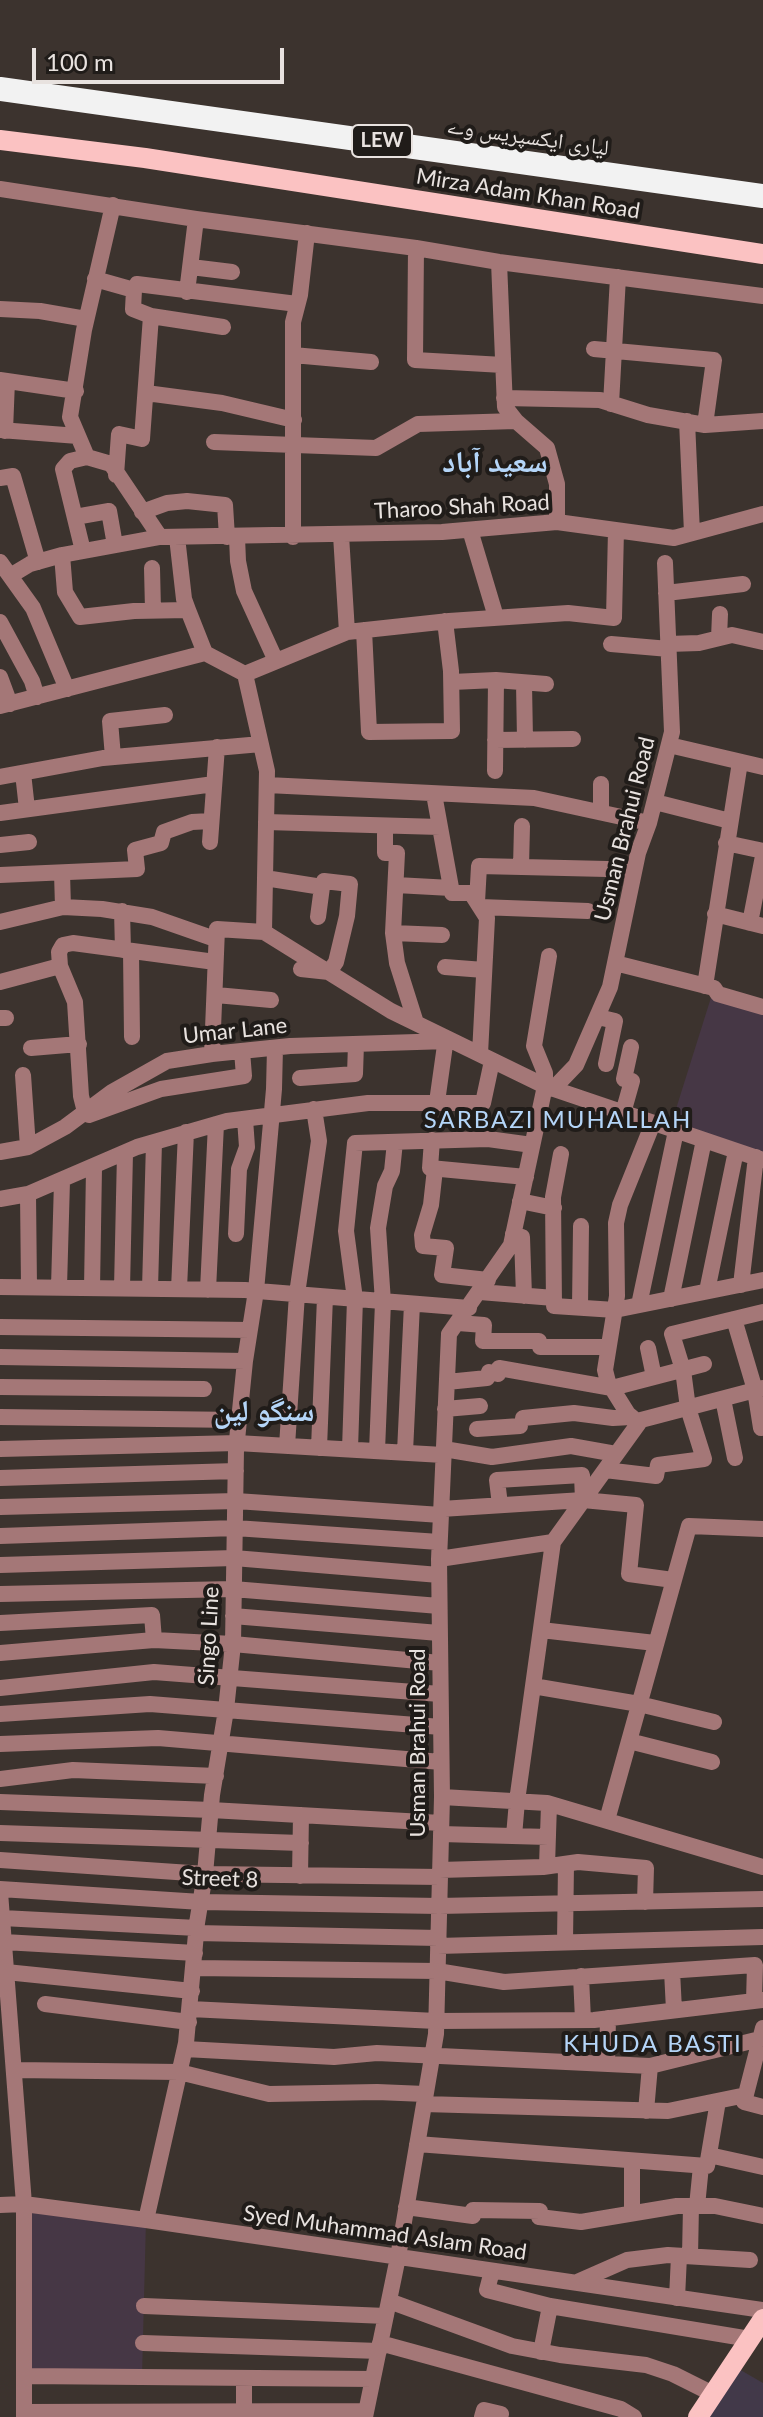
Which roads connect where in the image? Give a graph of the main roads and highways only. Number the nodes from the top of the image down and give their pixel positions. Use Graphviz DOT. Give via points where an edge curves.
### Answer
graph roads {
  1 [pos="0,89"];
  2 [pos="0,140"];
  3 [pos="763,196"];
  4 [pos="763,254"];
  5 [pos="763,2319"];
  6 [pos="698,2417"];
  1 -- 3 [label="highway, لیاری ایکسپریس وے / LEW"];
  2 -- 4 [label="main road, Mirza Adam Khan Road"];
  5 -- 6 [label="main road"];
}
